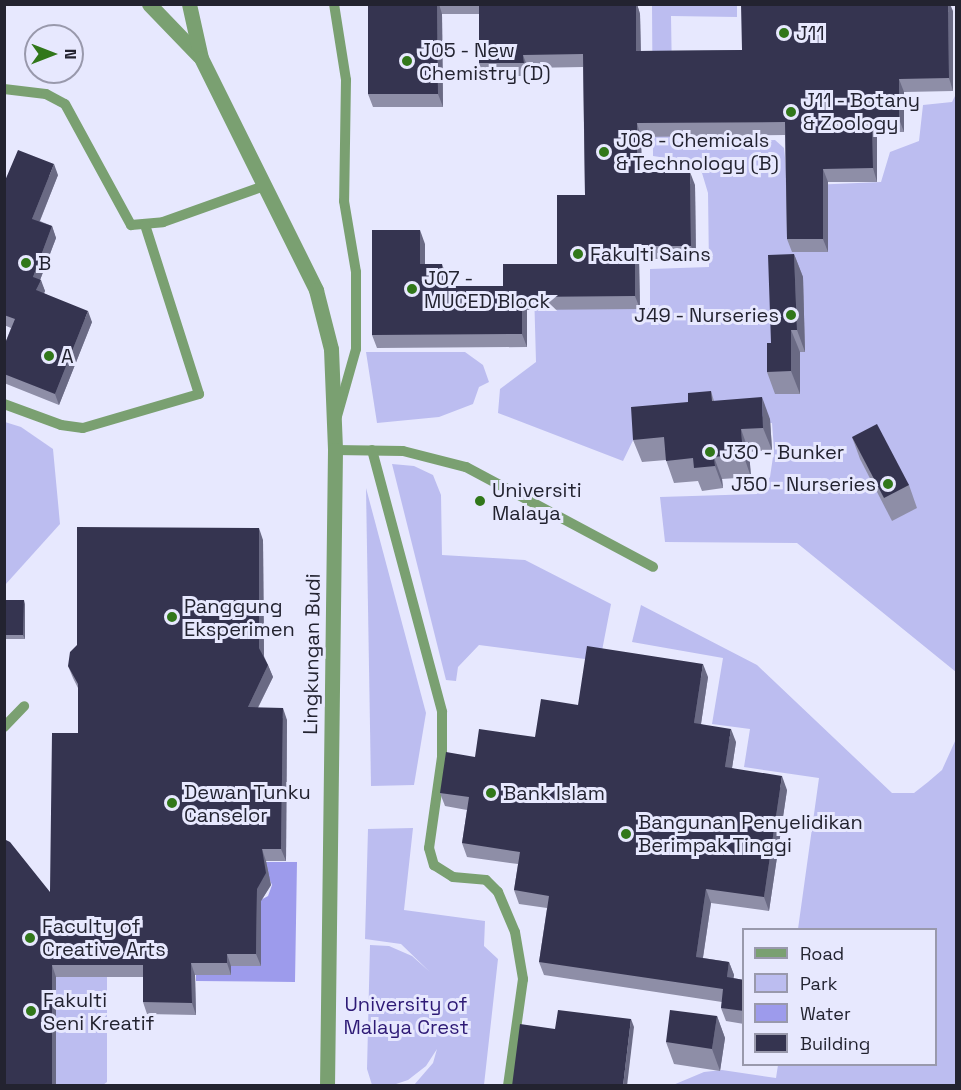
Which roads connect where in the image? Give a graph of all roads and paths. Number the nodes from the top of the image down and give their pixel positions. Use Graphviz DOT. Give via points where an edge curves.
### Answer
graph roads {
  1 [pos="149,4"];
  2 [pos="189,4"];
  3 [pos="334,4"];
  4 [pos="201,58"];
  5 [pos="4,89"];
  6 [pos="264,186"];
  7 [pos="145,225"];
  8 [pos="4,404"];
  9 [pos="335,422"];
  10 [pos="335,450"];
  11 [pos="372,450"];
  12 [pos="653,567"];
  13 [pos="24,706"];
  14 [pos="4,728"];
  15 [pos="327,1086"];
  16 [pos="508,1086"];
  1 -- 4 [label="street"];
  2 -- 4 [label="street"];
  3 -- 9 [label="lane" via="346,80 344,201 357,272 357,350"];
  4 -- 6 [label="street"];
  5 -- 7 [label="lane" via="46,94 65,104 131,225"];
  6 -- 7 [label="lane"];
  6 -- 9 [label="street, Lingkungan Budi" via="324,311 331,349"];
  7 -- 8 [label="lane" via="200,394 83,428 61,425"];
  9 -- 10 [label="street, Lingkungan Budi"];
  10 -- 11 [label="lane"];
  10 -- 15 [label="street, Lingkungan Budi"];
  11 -- 12 [label="lane" via="434,456 466,467"];
  11 -- 16 [label="lane" via="442,712 442,757 429,848 434,865 453,878 486,880 498,891 515,932 523,980"];
  13 -- 14 [label="lane"];
}
